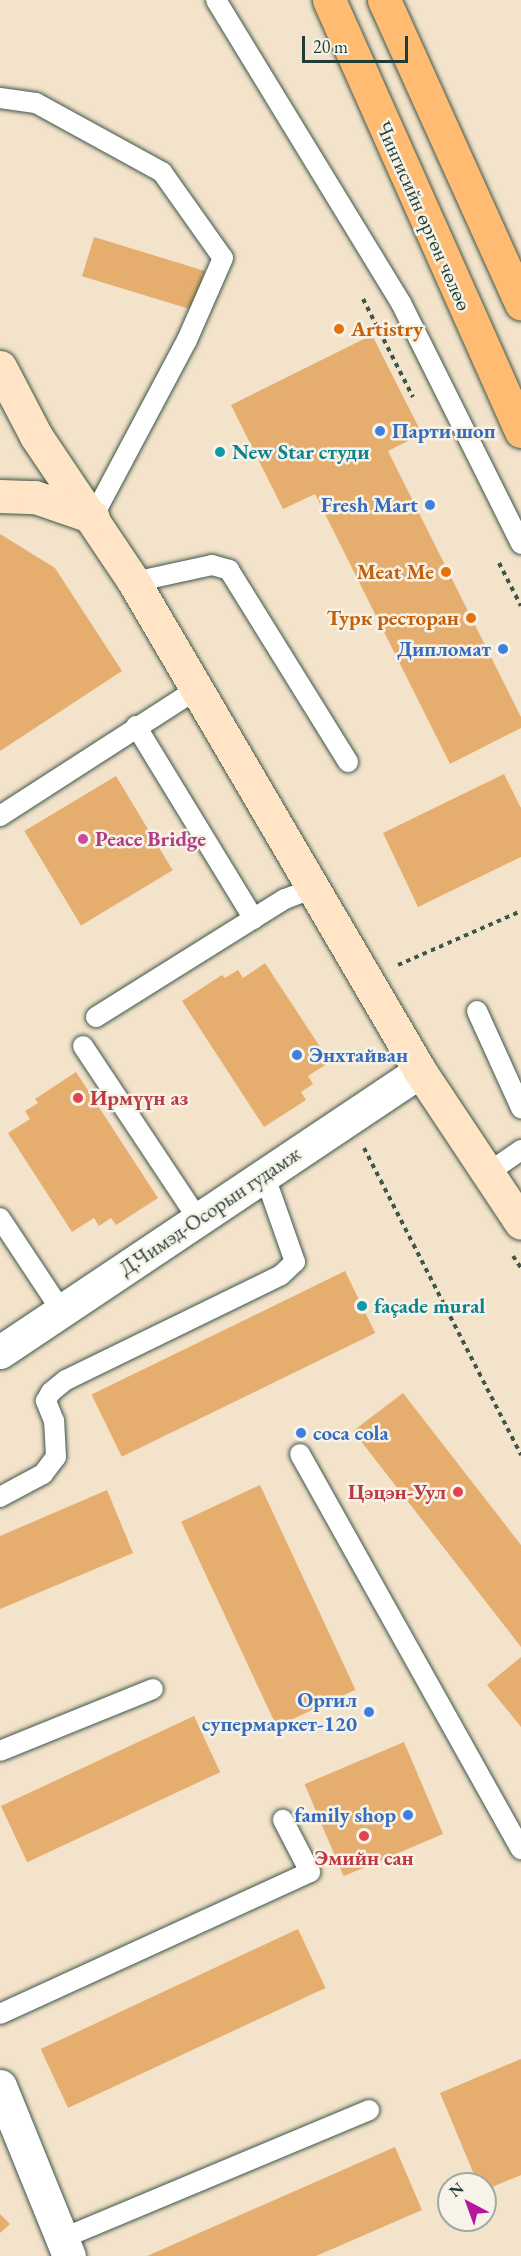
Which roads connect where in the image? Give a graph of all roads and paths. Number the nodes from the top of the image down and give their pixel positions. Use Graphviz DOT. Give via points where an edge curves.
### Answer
graph roads {
  1 [pos="216,0"];
  2 [pos="329,0"];
  3 [pos="384,0"];
  4 [pos="0,98"];
  5 [pos="521,304"];
  6 [pos="0,367"];
  7 [pos="521,431"];
  8 [pos="0,496"];
  9 [pos="93,517"];
  10 [pos="521,544"];
  11 [pos="134,582"];
  12 [pos="197,689"];
  13 [pos="136,726"];
  14 [pos="348,762"];
  15 [pos="0,816"];
  16 [pos="313,888"];
  17 [pos="521,911"];
  18 [pos="254,919"];
  19 [pos="395,966"];
  20 [pos="477,1011"];
  21 [pos="96,1017"];
  22 [pos="83,1046"];
  23 [pos="420,1071"];
  24 [pos="521,1107"];
  25 [pos="349,1118"];
  26 [pos="521,1150"];
  27 [pos="488,1173"];
  28 [pos="264,1174"];
  29 [pos="0,1218"];
  30 [pos="198,1219"];
  31 [pos="521,1223"];
  32 [pos="61,1310"];
  33 [pos="0,1352"];
  34 [pos="300,1454"];
  35 [pos="521,1455"];
  36 [pos="0,1497"];
  37 [pos="153,1689"];
  38 [pos="0,1751"];
  39 [pos="283,1820"];
  40 [pos="521,1849"];
  41 [pos="0,2014"];
  42 [pos="0,2086"];
  43 [pos="369,2110"];
  44 [pos="58,2250"];
  1 -- 10 [label="lane" via="401,303"];
  2 -- 7 [label="highway, Чингисийн өргөн чөлөө"];
  3 -- 5 [label="highway"];
  4 -- 9 [label="lane" via="36,103 162,172 223,258 187,340"];
  6 -- 9 [label="main road" via="36,436"];
  8 -- 9 [label="main road" via="35,497"];
  9 -- 11 [label="main road"];
  11 -- 12 [label="main road"];
  11 -- 14 [label="lane" via="212,565 229,570"];
  12 -- 13 [label="lane"];
  12 -- 16 [label="main road"];
  13 -- 15 [label="lane"];
  13 -- 18 [label="lane"];
  16 -- 18 [label="lane"];
  16 -- 23 [label="main road"];
  17 -- 19 [label="path"];
  18 -- 21 [label="lane"];
  20 -- 24 [label="lane"];
  22 -- 30 [label="lane"];
  23 -- 25 [label="street, Д.Чимэд-Осорын гудамж"];
  23 -- 27 [label="main road"];
  25 -- 28 [label="street, Д.Чимэд-Осорын гудамж"];
  25 -- 35 [label="path"];
  26 -- 27 [label="lane"];
  27 -- 31 [label="main road"];
  28 -- 30 [label="street, Д.Чимэд-Осорын гудамж"];
  28 -- 36 [label="lane" via="295,1262 281,1275 66,1380 46,1401 54,1421 56,1457 43,1474"];
  29 -- 32 [label="lane"];
  30 -- 32 [label="street, Д.Чимэд-Осорын гудамж"];
  32 -- 33 [label="street, Д.Чимэд-Осорын гудамж"];
  34 -- 40 [label="lane"];
  37 -- 38 [label="lane"];
  39 -- 41 [label="lane" via="310,1872"];
  42 -- 44 [label="street"];
  43 -- 44 [label="lane"];
}
